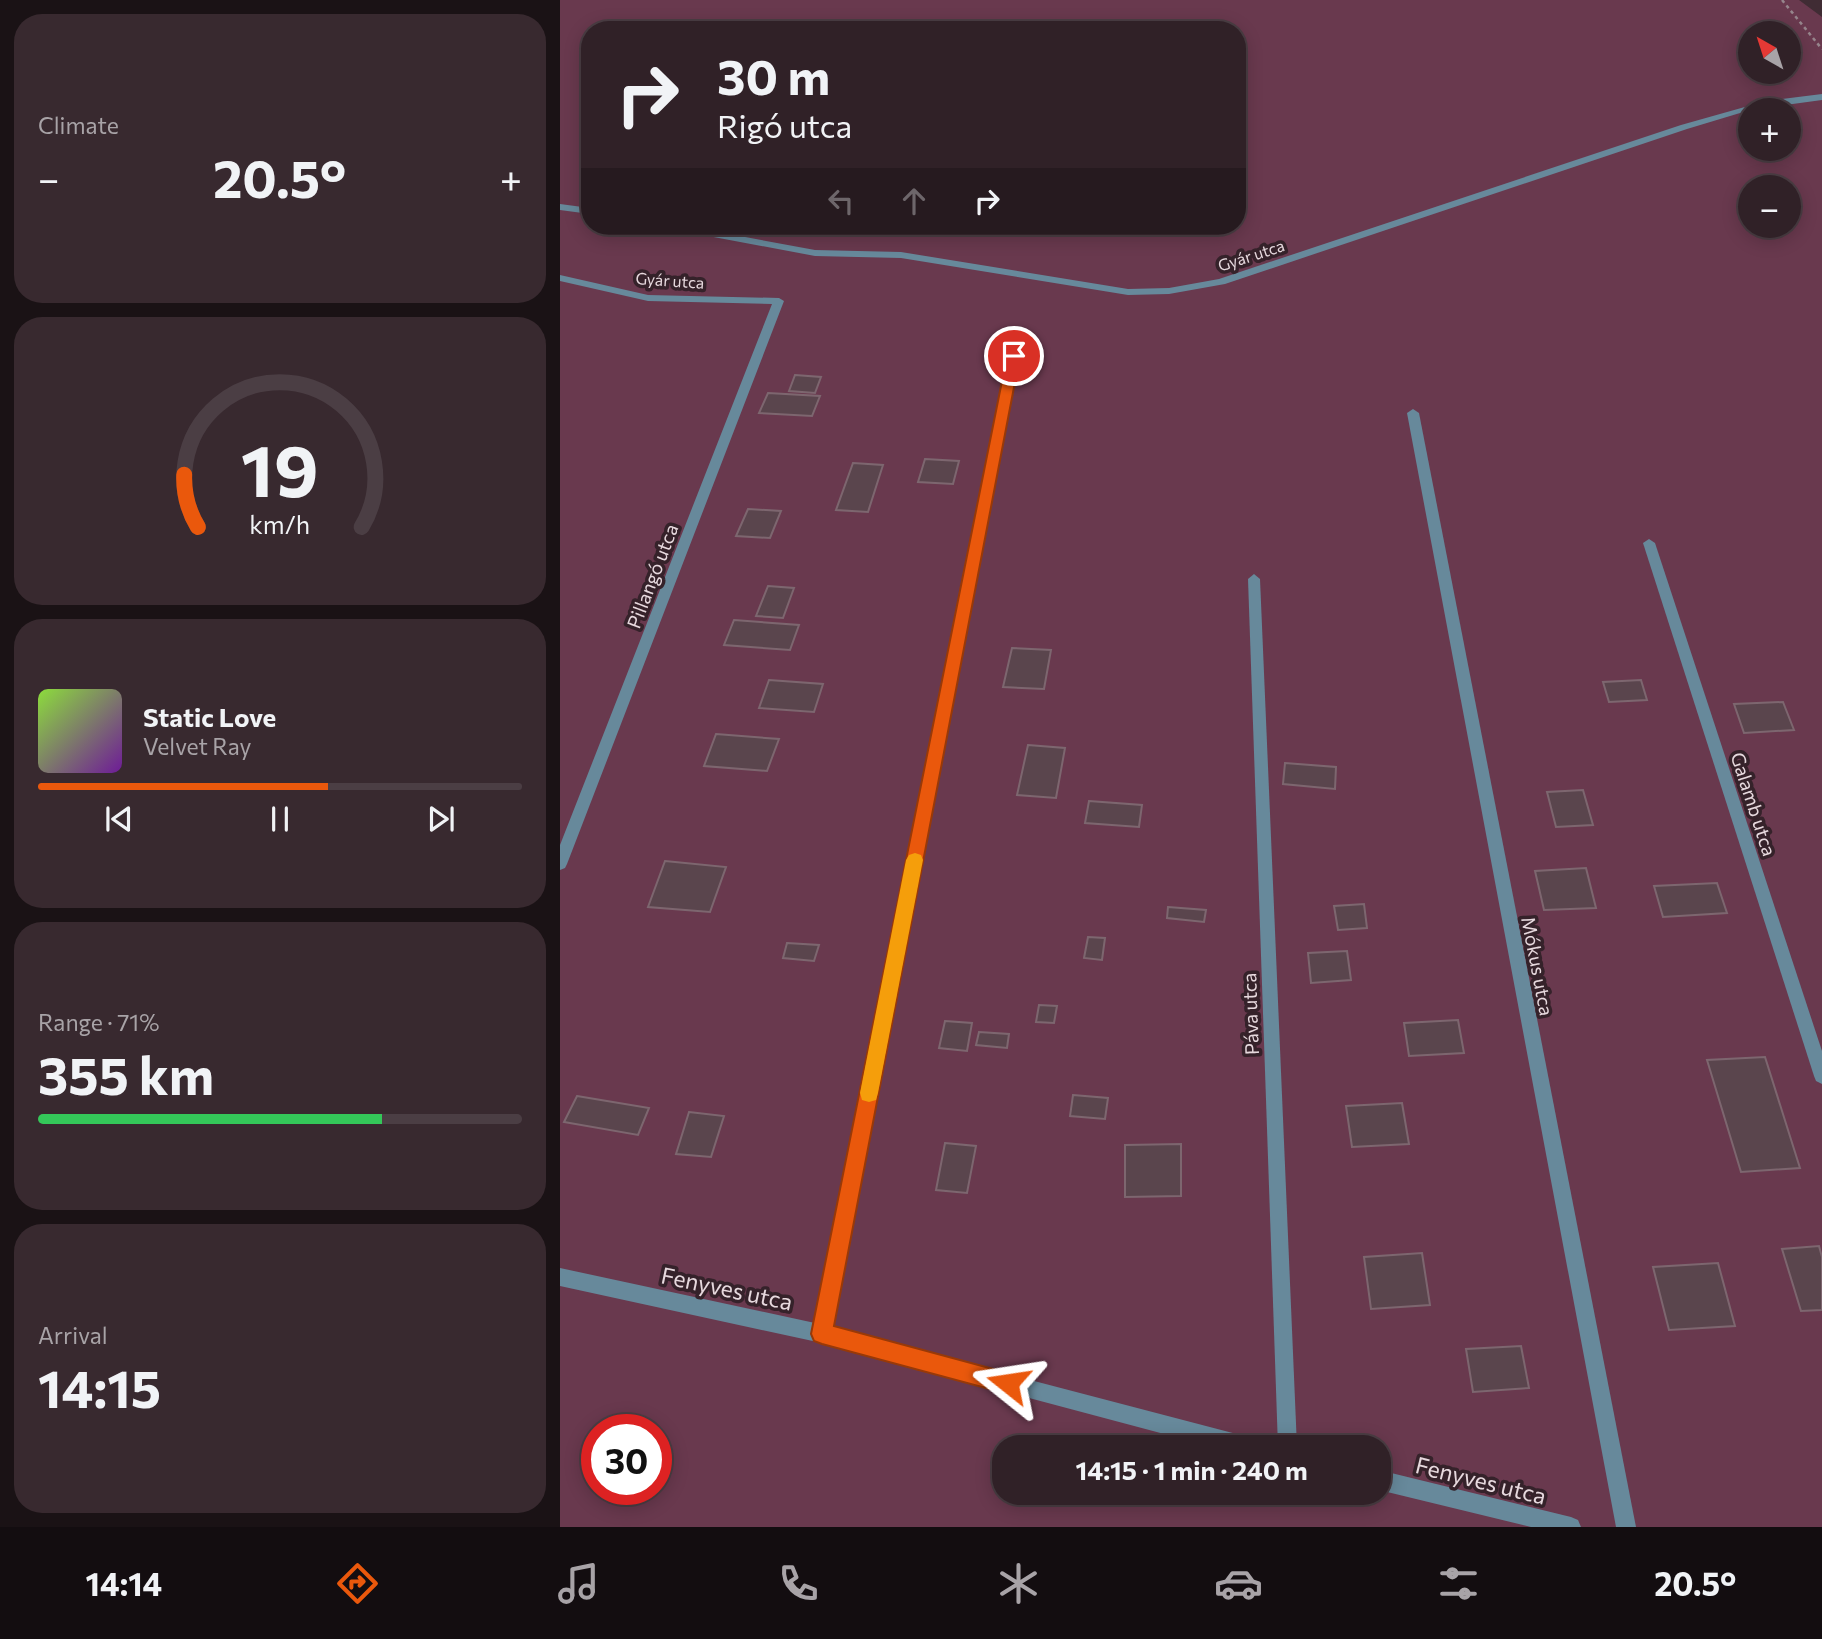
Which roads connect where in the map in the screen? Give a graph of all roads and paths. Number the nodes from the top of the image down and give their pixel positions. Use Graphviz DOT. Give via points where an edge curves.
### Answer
graph roads {
  1 [pos="1782,0"];
  2 [pos="1822,49"];
  3 [pos="1822,97"];
  4 [pos="560,207"];
  5 [pos="581,210"];
  6 [pos="719,235"];
  7 [pos="560,278"];
  8 [pos="779,301"];
  9 [pos="1014,356"];
  10 [pos="1413,412"];
  11 [pos="1649,542"];
  12 [pos="1254,579"];
  13 [pos="560,864"];
  14 [pos="1822,1076"];
  15 [pos="560,1277"];
  16 [pos="822,1334"];
  17 [pos="1203,1435"];
  18 [pos="1288,1435"];
  19 [pos="1391,1483"];
  20 [pos="1571,1527"];
  21 [pos="1626,1527"];
  1 -- 2 [label="path"];
  3 -- 6 [label="street, Gyár utca" via="1766,104 1684,127 1221,282 1170,291 1128,292 901,255 815,253"];
  4 -- 5 [label="street"];
  7 -- 8 [label="street, Gyár utca" via="648,298"];
  8 -- 13 [label="street, Pillangó utca"];
  9 -- 16 [label="street"];
  10 -- 21 [label="street, Mókus utca"];
  11 -- 14 [label="street, Galamb utca"];
  12 -- 18 [label="street, Páva utca"];
  15 -- 16 [label="street, Fenyves utca"];
  16 -- 17 [label="street, Fenyves utca"];
  19 -- 20 [label="street, Fenyves utca"];
}
